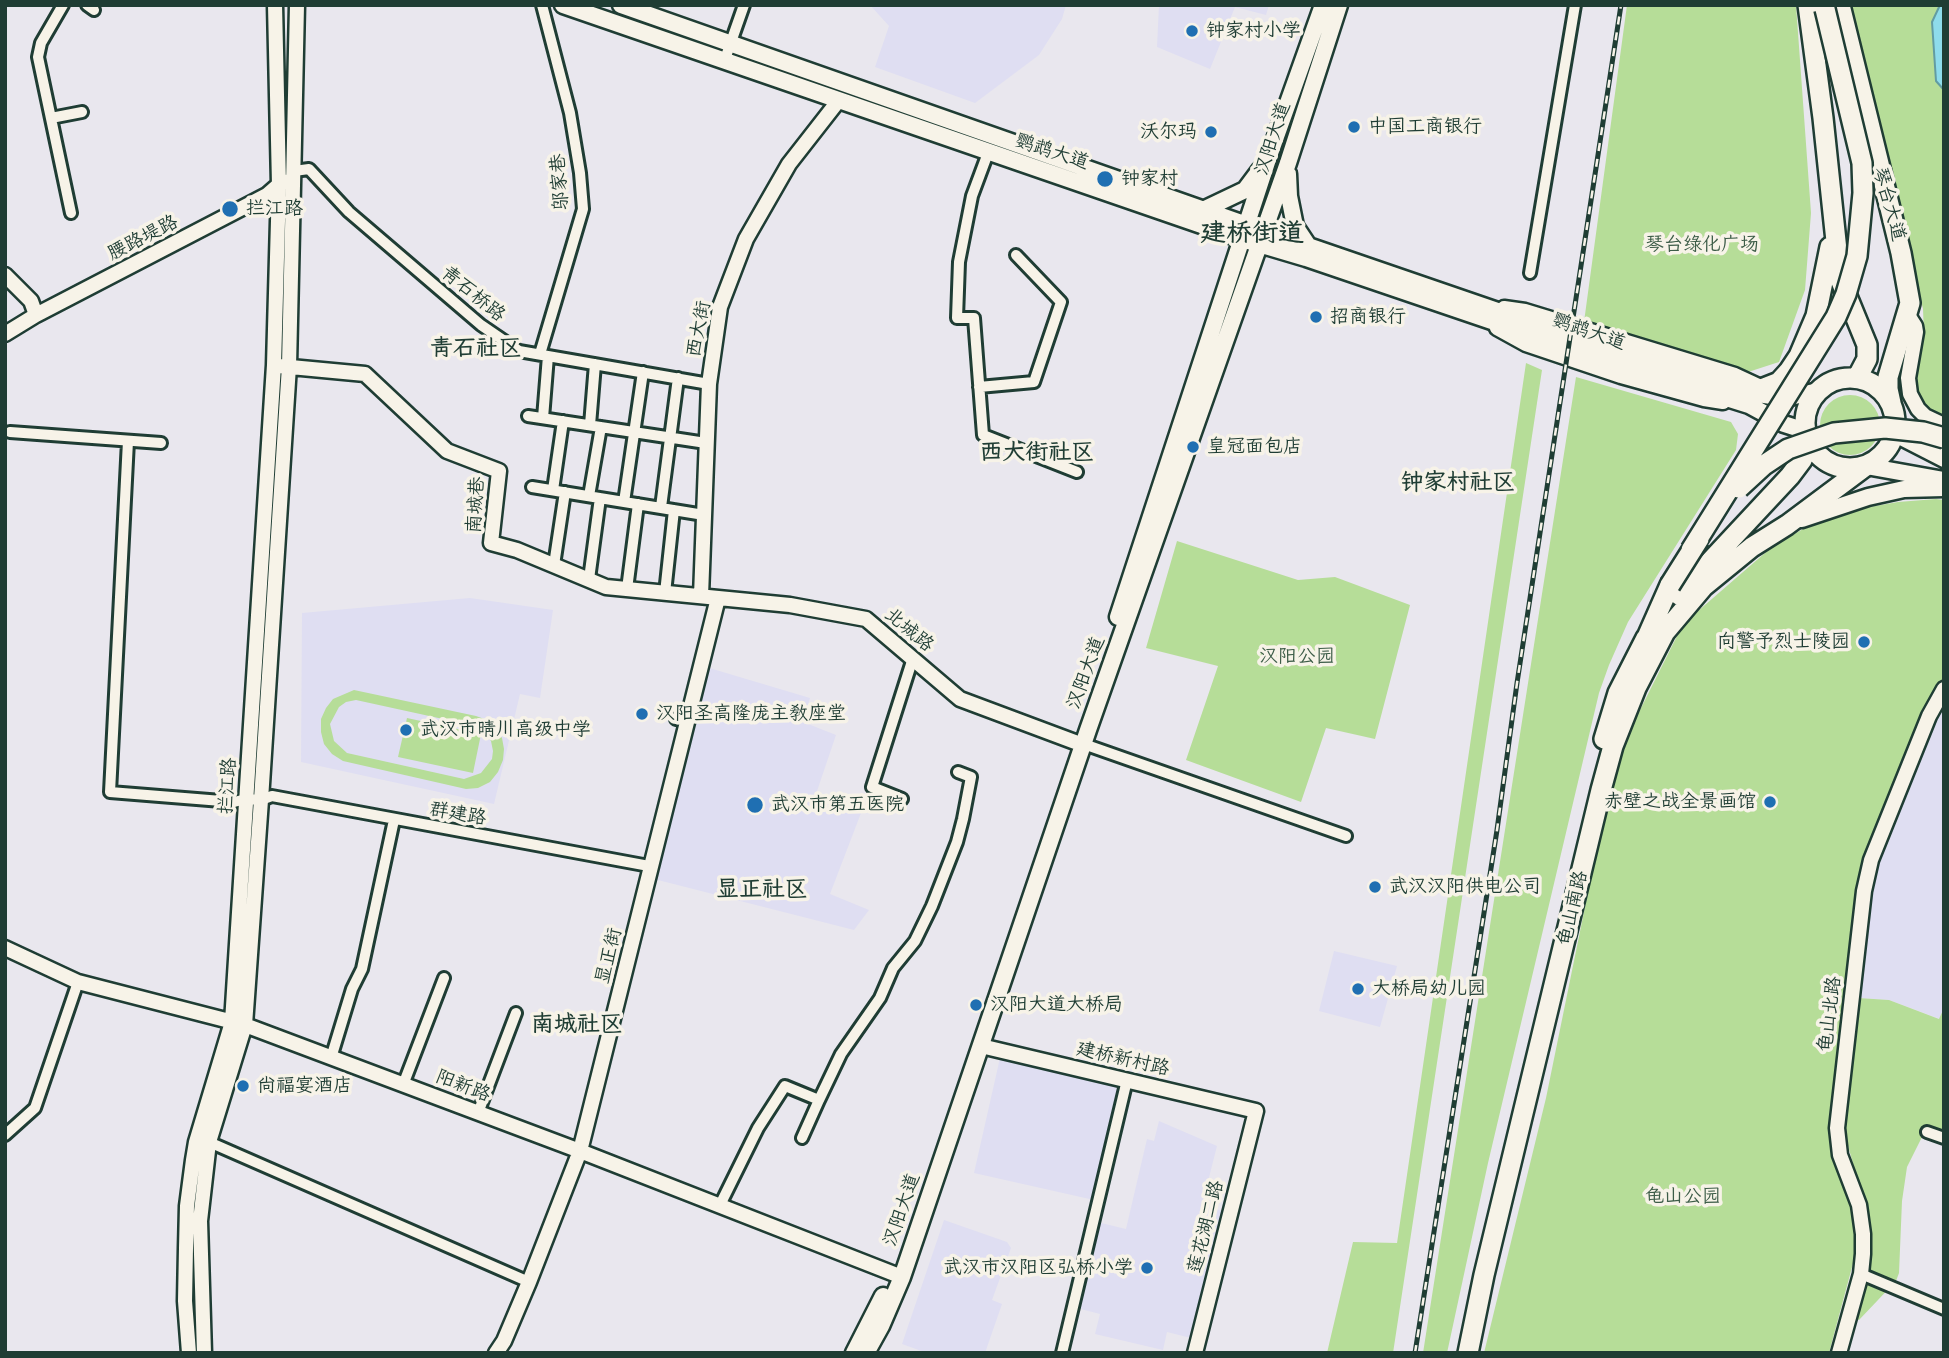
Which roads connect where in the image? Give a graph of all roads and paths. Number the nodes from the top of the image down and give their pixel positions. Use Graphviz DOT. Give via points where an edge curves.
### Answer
graph roads {
  1 [pos="63,5"];
  2 [pos="275,5"];
  3 [pos="297,5"];
  4 [pos="542,5"];
  5 [pos="563,5"];
  6 [pos="621,5"];
  7 [pos="744,5"];
  8 [pos="1323,5"];
  9 [pos="1339,5"];
  10 [pos="1575,5"];
  11 [pos="1824,6"];
  12 [pos="730,43"];
  13 [pos="724,62"];
  14 [pos="839,100"];
  15 [pos="82,112"];
  16 [pos="51,118"];
  17 [pos="988,153"];
  18 [pos="1269,156"];
  19 [pos="1288,163"];
  20 [pos="294,171"];
  21 [pos="279,185"];
  22 [pos="71,213"];
  23 [pos="1200,216"];
  24 [pos="1834,226"];
  25 [pos="1245,232"];
  26 [pos="1262,238"];
  27 [pos="1308,252"];
  28 [pos="1016,255"];
  29 [pos="1530,273"];
  30 [pos="5,275"];
  31 [pos="1236,286"];
  32 [pos="36,315"];
  33 [pos="1908,315"];
  34 [pos="5,334"];
  35 [pos="544,355"];
  36 [pos="595,364"];
  37 [pos="274,365"];
  38 [pos="289,366"];
  39 [pos="643,372"];
  40 [pos="678,378"];
  41 [pos="1857,378"];
  42 [pos="709,384"];
  43 [pos="979,387"];
  44 [pos="1819,391"];
  45 [pos="1754,395"];
  46 [pos="1891,403"];
  47 [pos="528,416"];
  48 [pos="543,418"];
  49 [pos="563,421"];
  50 [pos="1896,425"];
  51 [pos="1944,425"];
  52 [pos="595,426"];
  53 [pos="10,432"];
  54 [pos="634,432"];
  55 [pos="1807,436"];
  56 [pos="670,438"];
  57 [pos="1944,438"];
  58 [pos="128,440"];
  59 [pos="162,443"];
  60 [pos="706,443"];
  61 [pos="1944,459"];
  62 [pos="1866,466"];
  63 [pos="1077,472"];
  64 [pos="1944,480"];
  65 [pos="531,487"];
  66 [pos="1944,488"];
  67 [pos="553,490"];
  68 [pos="565,492"];
  69 [pos="594,497"];
  70 [pos="624,502"];
  71 [pos="638,504"];
  72 [pos="661,508"];
  73 [pos="674,510"];
  74 [pos="704,514"];
  75 [pos="1787,524"];
  76 [pos="1691,550"];
  77 [pos="554,565"];
  78 [pos="589,579"];
  79 [pos="627,589"];
  80 [pos="665,593"];
  81 [pos="701,596"];
  82 [pos="718,598"];
  83 [pos="1647,637"];
  84 [pos="913,659"];
  85 [pos="1944,689"];
  86 [pos="1079,743"];
  87 [pos="958,772"];
  88 [pos="246,799"];
  89 [pos="902,799"];
  90 [pos="261,800"];
  91 [pos="394,820"];
  92 [pos="1346,836"];
  93 [pos="649,866"];
  94 [pos="5,948"];
  95 [pos="444,978"];
  96 [pos="78,982"];
  97 [pos="516,1013"];
  98 [pos="239,1024"];
  99 [pos="981,1046"];
  100 [pos="331,1058"];
  101 [pos="1127,1080"];
  102 [pos="403,1085"];
  103 [pos="819,1100"];
  104 [pos="1256,1111"];
  105 [pos="478,1113"];
  106 [pos="1927,1132"];
  107 [pos="5,1135"];
  108 [pos="802,1138"];
  109 [pos="1944,1138"];
  110 [pos="209,1142"];
  111 [pos="579,1151"];
  112 [pos="720,1205"];
  113 [pos="1861,1274"];
  114 [pos="897,1275"];
  115 [pos="529,1282"];
  116 [pos="1944,1310"];
  117 [pos="866,1352"];
  118 [pos="189,1353"];
  119 [pos="204,1353"];
  120 [pos="496,1353"];
  121 [pos="1062,1353"];
  122 [pos="1195,1353"];
  123 [pos="1456,1353"];
  124 [pos="1468,1353"];
  125 [pos="1839,1353"];
  1 -- 16 [label="street" via="38,57"];
  2 -- 21 [label="street, 拦江路"];
  3 -- 20 [label="street, 拦江路"];
  4 -- 35 [label="street, 邬家巷" via="570,113 583,209"];
  5 -- 13 [label="main road, 鹦鹉大道"];
  6 -- 12 [label="main road, 鹦鹉大道"];
  7 -- 12 [label="street"];
  8 -- 18 [label="main road, 汉阳大道"];
  9 -- 19 [label="main road, 汉阳大道"];
  10 -- 29 [label="street"];
  11 -- 24 [label="highway" via="1823,118"];
  11 -- 33 [label="highway, 琴台大道" via="1901,253"];
  11 -- 76 [label="highway, bridge" via="1861,163 1857,256 1846,294 1825,336"];
  12 -- 13 [label="street"];
  12 -- 23 [label="main road, 鹦鹉大道"];
  13 -- 14 [label="main road, 鹦鹉大道"];
  14 -- 17 [label="main road, 鹦鹉大道"];
  14 -- 42 [label="street, 西大街" via="789,164 746,239 720,307"];
  15 -- 16 [label="street"];
  16 -- 22 [label="street"];
  17 -- 23 [label="main road, 鹦鹉大道"];
  17 -- 43 [label="street" via="970,209 957,307 957,318 974,318"];
  18 -- 23 [label="main road" via="1245,190"];
  18 -- 25 [label="main road, 汉阳大道"];
  19 -- 26 [label="main road, 汉阳大道"];
  19 -- 27 [label="main road" via="1295,226"];
  20 -- 21 [label="street, 腰路堤路"];
  20 -- 35 [label="street, 青石桥路" via="309,169 348,212 481,325 519,351"];
  20 -- 38 [label="street, 拦江路"];
  21 -- 32 [label="street, 腰路堤路"];
  21 -- 37 [label="street, 拦江路"];
  23 -- 25 [label="main road, 鹦鹉大道"];
  23 -- 31 [label="main road" via="1228,249"];
  24 -- 41 [label="highway" via="1840,279 1867,345 1867,359"];
  24 -- 45 [label="highway" via="1809,336 1790,372"];
  25 -- 26 [label="main road, 鹦鹉大道"];
  25 -- 31 [label="main road, 汉阳大道"];
  26 -- 27 [label="main road, 鹦鹉大道"];
  26 -- 31 [label="main road, 汉阳大道"];
  27 -- 31 [label="main road" via="1268,259"];
  27 -- 45 [label="main road, 鹦鹉大道"];
  28 -- 43 [label="street" via="1061,302 1034,382"];
  30 -- 32 [label="street" via="31,301"];
  31 -- 86 [label="main road, 汉阳大道"];
  32 -- 34 [label="street, 腰路堤路"];
  33 -- 46 [label="highway, 琴台大道" via="1888,377"];
  33 -- 51 [label="street" via="1916,332 1908,378 1910,394 1925,416"];
  35 -- 36 [label="street, 青石桥路"];
  35 -- 48 [label="street, 邬家巷"];
  36 -- 39 [label="street, 青石桥路"];
  36 -- 52 [label="street"];
  37 -- 38 [label="street, 南城巷"];
  37 -- 88 [label="street, 拦江路"];
  38 -- 77 [label="street, 南城巷" via="365,374 447,452 499,471 491,543"];
  38 -- 90 [label="street, 拦江路"];
  39 -- 40 [label="street, 青石桥路"];
  39 -- 54 [label="street"];
  40 -- 42 [label="street, 青石桥路"];
  40 -- 56 [label="street"];
  41 -- 44 [label="highway" via="1836,380"];
  41 -- 46 [label="highway" via="1882,391"];
  42 -- 60 [label="street, 西大街"];
  43 -- 63 [label="street" via="983,435"];
  44 -- 45 [label="main road, 鹦鹉大道" via="1785,398"];
  44 -- 55 [label="highway" via="1807,409"];
  45 -- 55 [label="main road, 鹦鹉大道" via="1784,424"];
  46 -- 50 [label="highway"];
  47 -- 48 [label="street"];
  48 -- 49 [label="street"];
  49 -- 52 [label="street"];
  49 -- 67 [label="street"];
  50 -- 61 [label="main road" via="1903,438"];
  50 -- 62 [label="highway" via="1887,450"];
  52 -- 54 [label="street"];
  52 -- 69 [label="street"];
  53 -- 58 [label="street"];
  54 -- 56 [label="street"];
  54 -- 70 [label="street"];
  55 -- 62 [label="highway" via="1826,462 1839,468"];
  55 -- 83 [label="highway" via="1796,469 1697,574"];
  56 -- 60 [label="street"];
  56 -- 72 [label="street"];
  57 -- 76 [label="highway, bridge" via="1905,429 1856,429 1788,449 1745,482"];
  58 -- 59 [label="street"];
  58 -- 88 [label="street, 群建路" via="110,792 234,802"];
  60 -- 74 [label="street, 西大街"];
  62 -- 64 [label="main road"];
  62 -- 75 [label="highway, 龟山南路"];
  65 -- 67 [label="street"];
  66 -- 75 [label="main road" via="1904,489 1868,497"];
  67 -- 68 [label="street"];
  68 -- 69 [label="street"];
  68 -- 77 [label="street"];
  69 -- 70 [label="street"];
  69 -- 78 [label="street"];
  70 -- 71 [label="street"];
  71 -- 72 [label="street"];
  71 -- 79 [label="street"];
  72 -- 73 [label="street"];
  73 -- 74 [label="street"];
  73 -- 80 [label="street"];
  74 -- 81 [label="street, 西大街"];
  75 -- 124 [label="highway, 龟山南路" via="1723,568 1674,620 1649,659 1620,727"];
  76 -- 83 [label="highway, bridge"];
  77 -- 78 [label="street, 南城巷"];
  78 -- 79 [label="street, 南城巷"];
  79 -- 80 [label="street, 南城巷"];
  80 -- 81 [label="street, 南城巷"];
  81 -- 82 [label="street, 北城路"];
  82 -- 84 [label="street, 北城路" via="866,619"];
  82 -- 93 [label="street, 显正街" via="681,720"];
  83 -- 123 [label="highway, 龟山南路" via="1612,710 1592,781"];
  84 -- 86 [label="street, 北城路" via="960,698"];
  84 -- 89 [label="street" via="872,787"];
  85 -- 113 [label="street, 龟山北路" via="1928,716 1864,891 1837,1128 1840,1155 1861,1218"];
  86 -- 92 [label="street"];
  86 -- 99 [label="main road, 汉阳大道"];
  86 -- 114 [label="main road, 汉阳大道"];
  87 -- 103 [label="street" via="971,778 957,842 932,906 880,998 841,1054"];
  88 -- 90 [label="street, 群建路"];
  88 -- 98 [label="street, 拦江路"];
  90 -- 91 [label="street, 群建路" via="272,796"];
  90 -- 98 [label="street, 拦江路"];
  91 -- 93 [label="street, 群建路"];
  91 -- 100 [label="street" via="362,969"];
  93 -- 111 [label="street, 显正街"];
  94 -- 96 [label="street, 阳新路"];
  95 -- 102 [label="street"];
  96 -- 98 [label="street, 阳新路"];
  96 -- 107 [label="street" via="35,1108"];
  97 -- 105 [label="street"];
  98 -- 100 [label="street, 阳新路"];
  98 -- 110 [label="street, 拦江路"];
  98 -- 118 [label="street, 拦江路" via="196,1142 187,1206"];
  99 -- 101 [label="street, 建桥新村路"];
  99 -- 114 [label="main road, 汉阳大道"];
  100 -- 102 [label="street, 阳新路"];
  101 -- 104 [label="street, 建桥新村路"];
  101 -- 121 [label="street"];
  102 -- 105 [label="street, 阳新路"];
  103 -- 108 [label="street"];
  103 -- 112 [label="street" via="785,1086 758,1128"];
  104 -- 122 [label="street, 莲花湖二路"];
  105 -- 111 [label="street, 阳新路"];
  106 -- 109 [label="street"];
  110 -- 115 [label="street"];
  110 -- 119 [label="street, 拦江路" via="200,1221"];
  111 -- 112 [label="street, 阳新路"];
  111 -- 115 [label="street, 显正街"];
  112 -- 114 [label="street, 阳新路"];
  113 -- 116 [label="street"];
  113 -- 125 [label="street, 龟山北路"];
  114 -- 117 [label="main road, 汉阳大道" via="881,1326"];
  115 -- 120 [label="street, 显正街"];
}
